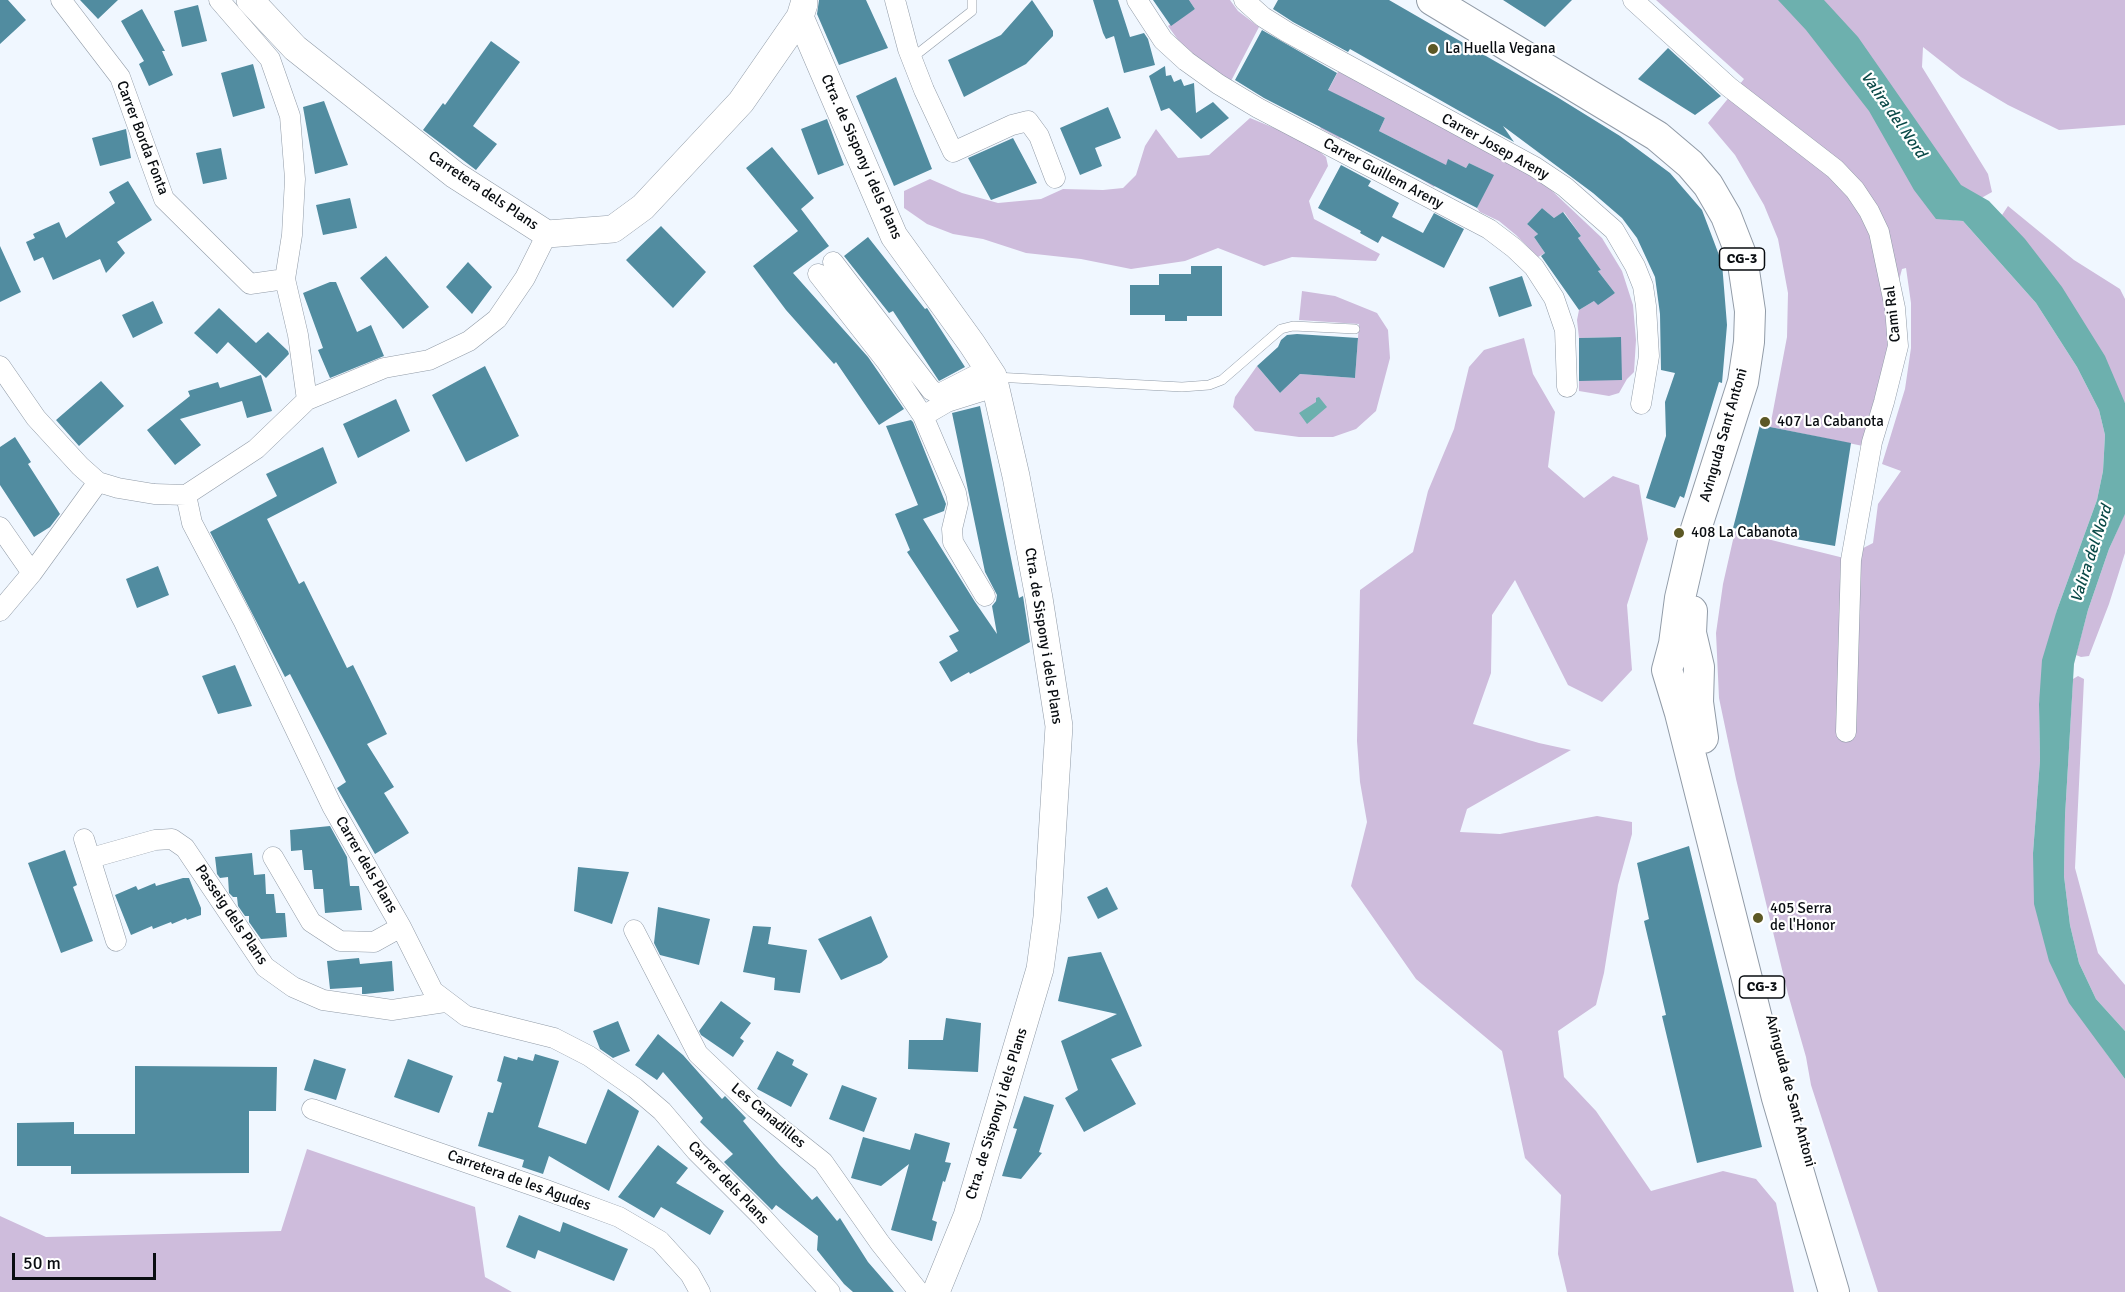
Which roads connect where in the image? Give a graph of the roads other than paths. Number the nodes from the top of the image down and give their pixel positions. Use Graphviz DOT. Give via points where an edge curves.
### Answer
graph roads {
  1 [pos="61,0"];
  2 [pos="219,0"];
  3 [pos="250,0"];
  4 [pos="895,0"];
  5 [pos="972,0"];
  6 [pos="1137,0"];
  7 [pos="1244,0"];
  8 [pos="1432,0"];
  9 [pos="1458,0"];
  10 [pos="1633,0"];
  11 [pos="803,8"];
  12 [pos="911,59"];
  13 [pos="1056,178"];
  14 [pos="546,234"];
  15 [pos="285,279"];
  16 [pos="1355,329"];
  17 [pos="0,366"];
  18 [pos="992,377"];
  19 [pos="1567,387"];
  20 [pos="307,400"];
  21 [pos="1641,404"];
  22 [pos="923,416"];
  23 [pos="98,482"];
  24 [pos="186,495"];
  25 [pos="0,527"];
  26 [pos="32,573"];
  27 [pos="985,596"];
  28 [pos="0,611"];
  29 [pos="1683,670"];
  30 [pos="1846,732"];
  31 [pos="84,839"];
  32 [pos="273,857"];
  33 [pos="91,858"];
  34 [pos="401,927"];
  35 [pos="634,930"];
  36 [pos="116,941"];
  37 [pos="446,1002"];
  38 [pos="312,1109"];
  39 [pos="700,1292"];
  40 [pos="830,1292"];
  41 [pos="919,1292"];
  42 [pos="936,1292"];
  43 [pos="1834,1292"];
  44 [pos="1850,1292"];
  1 -- 15 [label="street, Carrer Borda Fonta" via="120,77 165,199 250,284"];
  2 -- 15 [label="street" via="270,59 291,116 295,179"];
  3 -- 14 [label="main road, Carretera dels Plans" via="295,48 446,168"];
  4 -- 12 [label="street"];
  5 -- 12 [label="lane" via="972,11"];
  6 -- 19 [label="street, Carrer Guillem Areny" via="1163,40 1218,84 1489,229 1514,248 1534,267 1554,298 1565,330"];
  7 -- 21 [label="street, Carrer Josep Areny" via="1287,32 1535,167 1565,187 1614,230 1643,286 1649,356"];
  8 -- 29 [label="main road, Avinguda Sant Antoni / CG-3" via="1657,136 1708,185 1734,235 1748,286 1747,352 1743,382 1696,530 1680,598 1674,644"];
  9 -- 29 [label="main road, Avinguda Sant Antoni / CG-3" via="1667,124 1710,164 1746,226 1764,301 1758,370 1704,541"];
  10 -- 30 [label="street, Cami Ral" via="1729,87 1835,169 1855,190 1879,232 1895,308 1898,346 1872,442 1851,560"];
  11 -- 14 [label="main road, Carretera dels Plans" via="741,102 643,207 613,229"];
  11 -- 18 [label="main road, Ctra. de Sispony i dels Plans" via="894,236"];
  12 -- 13 [label="street" via="953,152 1028,121 1039,136"];
  14 -- 20 [label="street" via="525,278 497,319 469,341 429,360 384,368"];
  15 -- 20 [label="street"];
  16 -- 18 [label="lane" via="1281,329 1222,380 1209,385"];
  17 -- 23 [label="street" via="36,418"];
  18 -- 22 [label="street"];
  18 -- 22 [label="street" via="939,394 931,390 825,268"];
  18 -- 42 [label="main road, Ctra. de Sispony i dels Plans" via="1020,498 1059,726 1040,969 967,1216"];
  20 -- 24 [label="street" via="256,449"];
  22 -- 27 [label="street" via="956,493 953,542"];
  23 -- 24 [label="street" via="154,494"];
  23 -- 26 [label="street"];
  24 -- 34 [label="street, Carrer dels Plans" via="192,523 332,806"];
  25 -- 26 [label="street"];
  26 -- 28 [label="street"];
  29 -- 43 [label="main road, Avinguda de Sant Antoni / CG-3" via="1680,713 1777,1098"];
  29 -- 44 [label="main road, Avinguda de Sant Antoni / CG-3" via="1763,993 1818,1194"];
  31 -- 33 [label="street"];
  32 -- 34 [label="street" via="311,922 340,941 374,942"];
  33 -- 36 [label="street"];
  33 -- 37 [label="street, Passeig dels Plans" via="172,839 185,848 265,967 293,987 323,1000 392,1010"];
  34 -- 37 [label="street, Carrer dels Plans" via="433,991"];
  35 -- 41 [label="street, Les Canadilles" via="698,1054 755,1108 823,1162"];
  37 -- 40 [label="street, Carrer dels Plans" via="466,1016 554,1038 589,1056 635,1088 662,1111"];
  38 -- 39 [label="street, Carretera de les Agudes" via="619,1217 660,1240 690,1274"];
}
